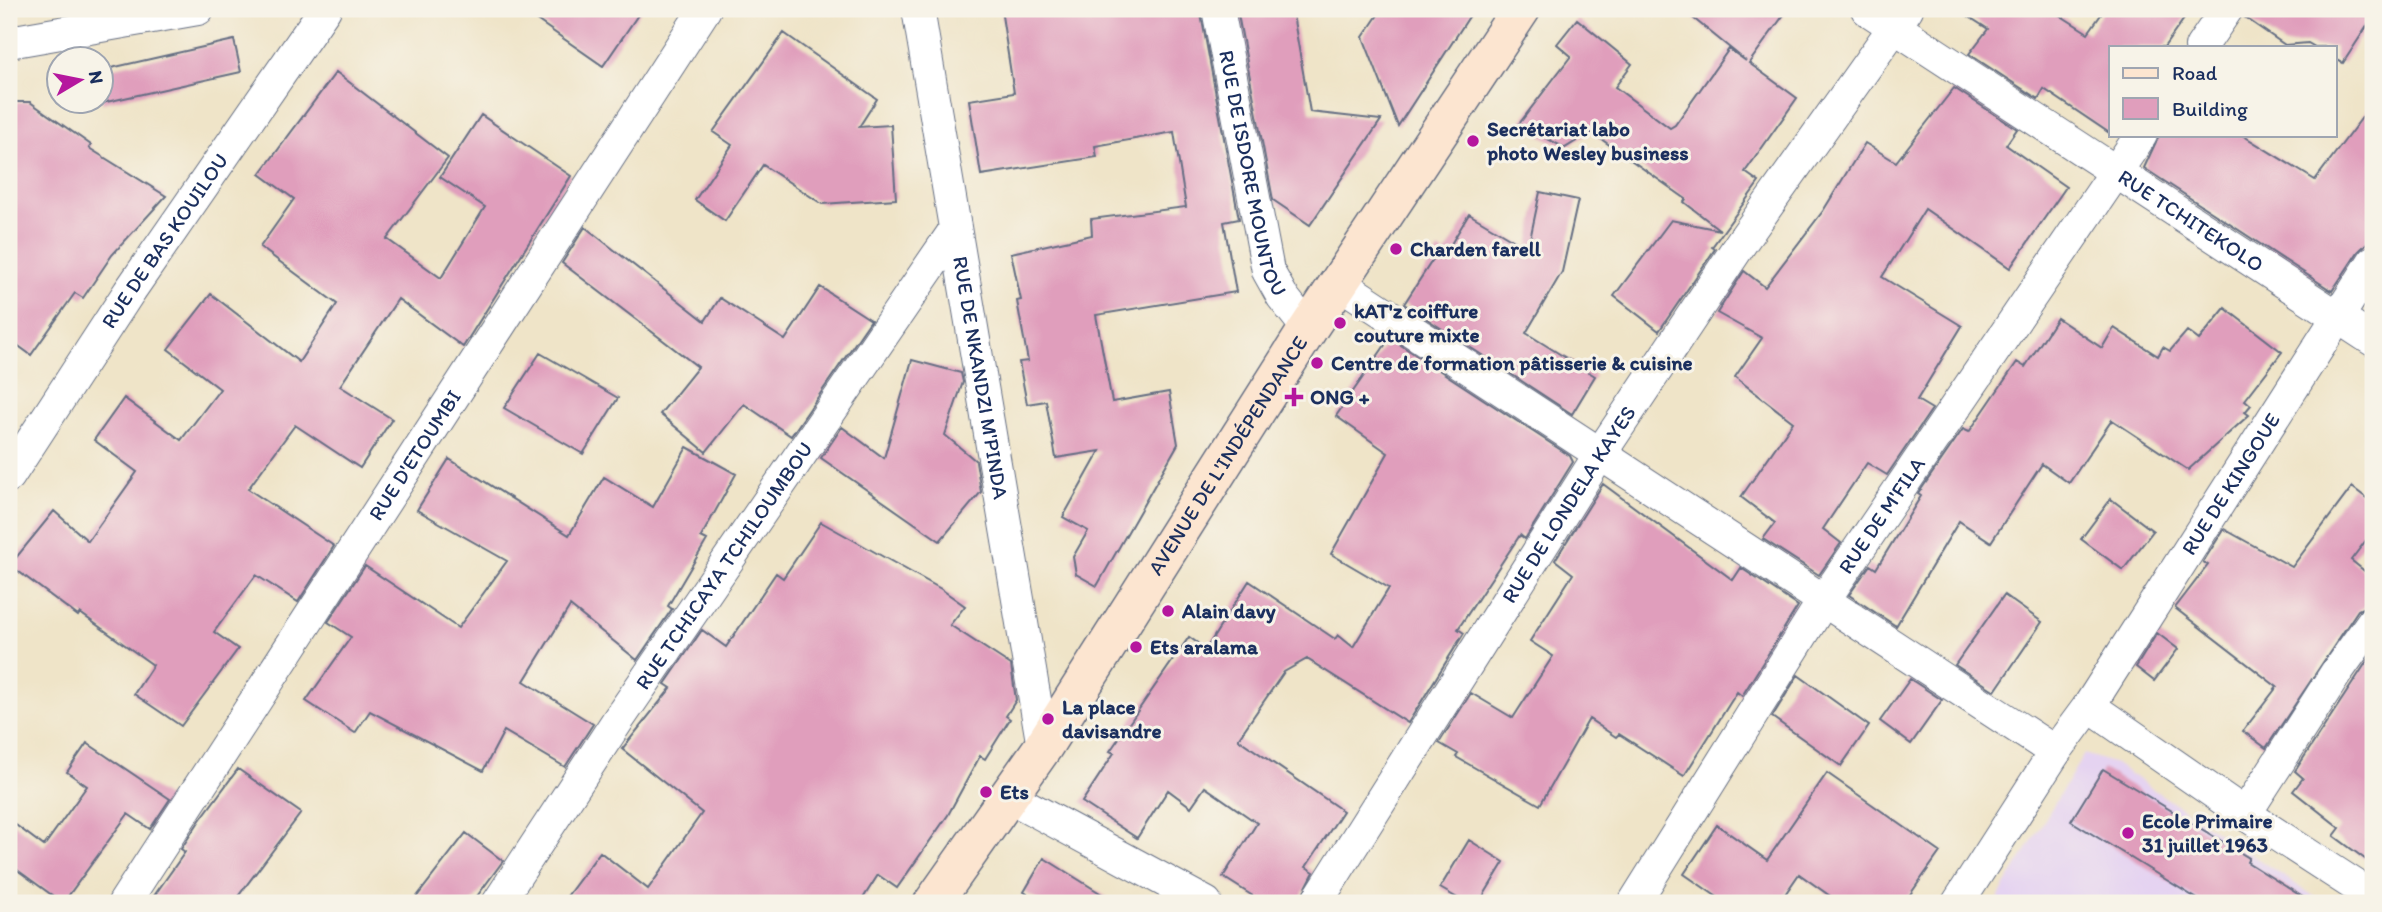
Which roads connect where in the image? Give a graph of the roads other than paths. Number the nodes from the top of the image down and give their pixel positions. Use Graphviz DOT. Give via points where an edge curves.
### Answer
graph roads {
  1 [pos="198,9"];
  2 [pos="325,9"];
  3 [pos="705,9"];
  4 [pos="918,9"];
  5 [pos="1217,9"];
  6 [pos="1521,9"];
  7 [pos="1867,9"];
  8 [pos="2227,9"];
  9 [pos="1901,19"];
  10 [pos="9,41"];
  11 [pos="2202,46"];
  12 [pos="2140,136"];
  13 [pos="2116,172"];
  14 [pos="955,230"];
  15 [pos="2373,262"];
  16 [pos="1339,283"];
  17 [pos="2339,317"];
  18 [pos="1308,329"];
  19 [pos="2373,340"];
  20 [pos="1600,454"];
  21 [pos="9,476"];
  22 [pos="1822,603"];
  23 [pos="2373,621"];
  24 [pos="2089,706"];
  25 [pos="1043,747"];
  26 [pos="2055,752"];
  27 [pos="1008,796"];
  28 [pos="2245,814"];
  29 [pos="2373,897"];
  30 [pos="124,903"];
  31 [pos="498,903"];
  32 [pos="933,903"];
  33 [pos="1206,903"];
  34 [pos="1316,903"];
  35 [pos="1633,903"];
  36 [pos="1958,903"];
  1 -- 10 [label="street"];
  2 -- 21 [label="street, RUE DE BAS KOUILOU" via="129,292"];
  3 -- 30 [label="street, RUE D'ETOUMBI"];
  4 -- 14 [label="street, RUE DE NKANDZI M'PINDA"];
  5 -- 18 [label="street, RUE DE ISDORE MOUNTOU" via="1268,271"];
  6 -- 16 [label="street, AVENUE DE L'INDÉPENDANCE"];
  7 -- 9 [label="street, RUE TCHITEKOLO"];
  8 -- 11 [label="street"];
  9 -- 13 [label="street, RUE TCHITEKOLO"];
  9 -- 20 [label="street, RUE DE LONDELA KAYES" via="1743,240"];
  12 -- 13 [label="street, RUE DE M'FILA"];
  13 -- 17 [label="street, RUE TCHITEKOLO"];
  13 -- 22 [label="street, RUE DE M'FILA"];
  14 -- 25 [label="street, RUE DE NKANDZI M'PINDA"];
  14 -- 31 [label="street, RUE TCHICAYA TCHILOUMBOU" via="618,720"];
  15 -- 17 [label="street, RUE DE KINGOUE"];
  16 -- 18 [label="street, AVENUE DE L'INDÉPENDANCE"];
  16 -- 20 [label="street"];
  17 -- 19 [label="street, RUE TCHITEKOLO"];
  17 -- 24 [label="street, RUE DE KINGOUE"];
  18 -- 25 [label="street, AVENUE DE L'INDÉPENDANCE"];
  20 -- 22 [label="street"];
  20 -- 34 [label="street, RUE DE LONDELA KAYES"];
  22 -- 26 [label="street"];
  22 -- 35 [label="street, RUE DE M'FILA"];
  23 -- 28 [label="street"];
  24 -- 26 [label="street, RUE DE KINGOUE"];
  24 -- 28 [label="street"];
  25 -- 27 [label="street, AVENUE DE L'INDÉPENDANCE"];
  26 -- 36 [label="street, RUE DE KINGOUE"];
  27 -- 32 [label="street, AVENUE DE L'INDÉPENDANCE"];
  27 -- 33 [label="street"];
  28 -- 29 [label="street"];
}
